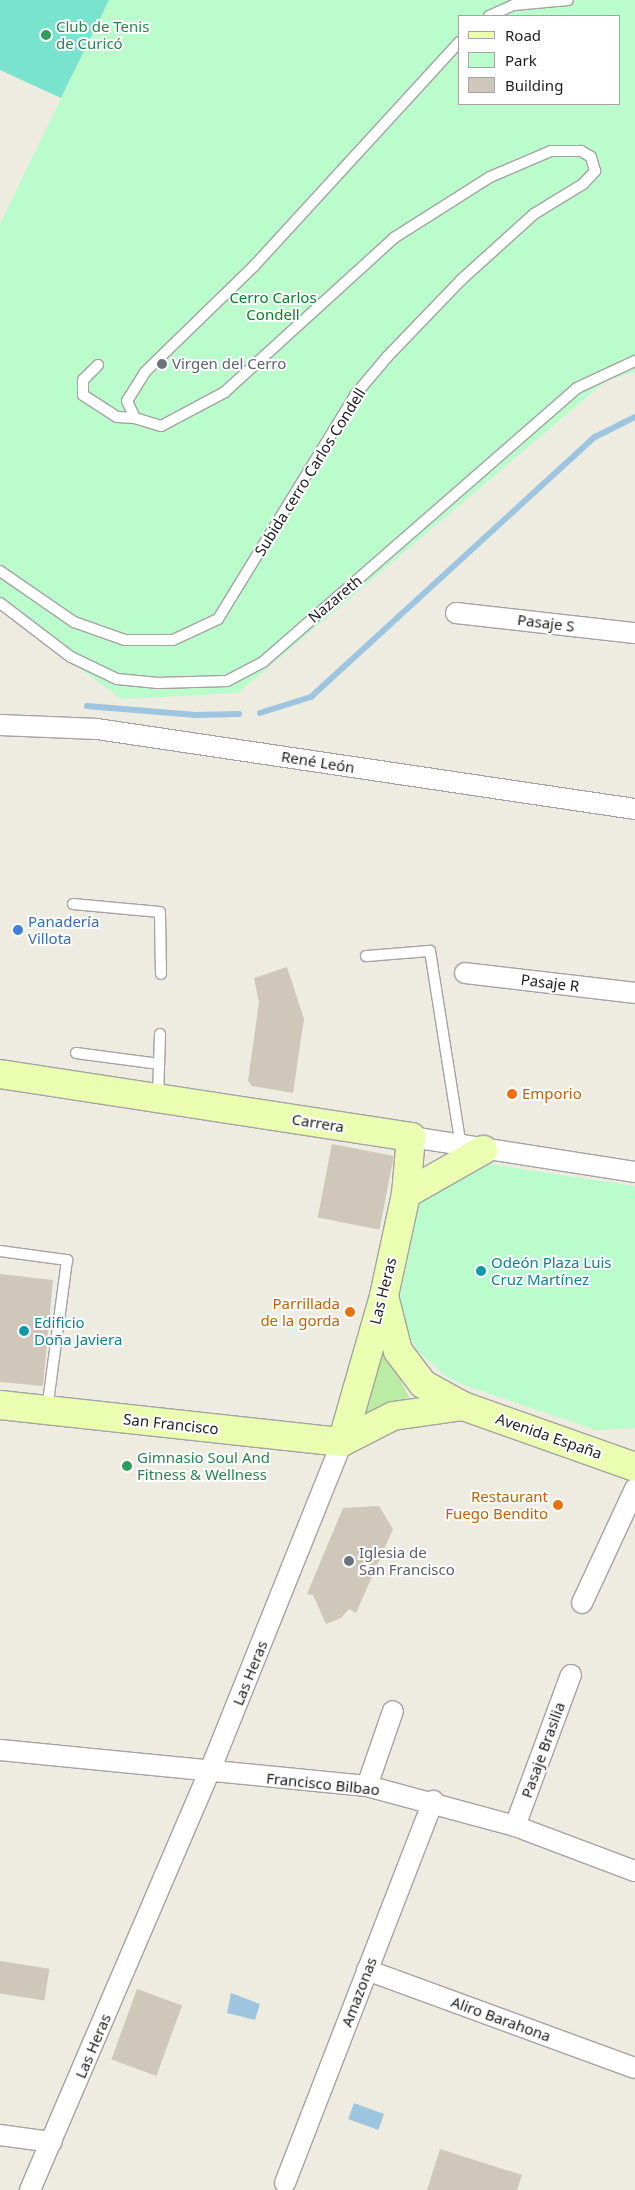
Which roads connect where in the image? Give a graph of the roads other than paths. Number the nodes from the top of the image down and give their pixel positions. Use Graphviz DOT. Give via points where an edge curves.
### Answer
graph roads {
  1 [pos="568,0"];
  2 [pos="492,15"];
  3 [pos="458,43"];
  4 [pos="635,361"];
  5 [pos="98,365"];
  6 [pos="135,418"];
  7 [pos="0,571"];
  8 [pos="0,603"];
  9 [pos="456,613"];
  10 [pos="635,633"];
  11 [pos="0,725"];
  12 [pos="635,809"];
  13 [pos="73,904"];
  14 [pos="366,956"];
  15 [pos="465,973"];
  16 [pos="162,974"];
  17 [pos="635,993"];
  18 [pos="160,1034"];
  19 [pos="76,1052"];
  20 [pos="159,1064"];
  21 [pos="0,1074"];
  22 [pos="158,1098"];
  23 [pos="411,1137"];
  24 [pos="472,1148"];
  25 [pos="635,1172"];
  26 [pos="406,1194"];
  27 [pos="0,1251"];
  28 [pos="384,1296"];
  29 [pos="0,1405"];
  30 [pos="463,1406"];
  31 [pos="47,1410"];
  32 [pos="342,1442"];
  33 [pos="635,1447"];
  34 [pos="593,1452"];
  35 [pos="635,1467"];
  36 [pos="635,1489"];
  37 [pos="582,1603"];
  38 [pos="571,1675"];
  39 [pos="393,1711"];
  40 [pos="0,1750"];
  41 [pos="210,1773"];
  42 [pos="367,1786"];
  43 [pos="433,1802"];
  44 [pos="515,1826"];
  45 [pos="635,1871"];
  46 [pos="367,1970"];
  47 [pos="635,2068"];
  48 [pos="0,2135"];
  49 [pos="52,2142"];
  50 [pos="285,2183"];
  51 [pos="30,2190"];
  1 -- 2 [label="lane" via="514,6"];
  3 -- 6 [label="lane" via="249,271 145,372 127,401"];
  4 -- 8 [label="lane, Nazareth" via="577,388 263,662 227,681 158,683 117,679 71,657"];
  5 -- 6 [label="lane" via="83,380 83,395 117,418"];
  6 -- 7 [label="lane, Subida cerro Carlos Condell" via="161,426 226,392 394,238 490,177 551,151 581,151 591,157 596,171 583,184 534,214 461,280 355,395 218,619 173,640 125,640 74,622"];
  9 -- 10 [label="street, Pasaje S"];
  11 -- 12 [label="street, René León" via="97,729"];
  13 -- 16 [label="lane" via="160,912"];
  14 -- 24 [label="lane" via="430,951"];
  15 -- 17 [label="street, Pasaje R"];
  18 -- 20 [label="lane"];
  19 -- 20 [label="lane"];
  20 -- 22 [label="lane"];
  21 -- 22 [label="main road, Carrera"];
  22 -- 23 [label="main road, Carrera"];
  23 -- 24 [label="street, Carrera"];
  23 -- 26 [label="main road, Las Heras"];
  24 -- 25 [label="street, Carrera"];
  24 -- 26 [label="main road"];
  26 -- 28 [label="main road, Las Heras"];
  27 -- 31 [label="lane" via="67,1260"];
  28 -- 30 [label="main road, Avenida España" via="398,1351 410,1368 423,1384"];
  28 -- 32 [label="main road, Las Heras"];
  29 -- 31 [label="main road, San Francisco"];
  30 -- 32 [label="main road, Avenida España" via="393,1416"];
  30 -- 34 [label="main road, Avenida España"];
  31 -- 32 [label="main road, San Francisco"];
  32 -- 41 [label="street, Las Heras"];
  33 -- 34 [label="main road"];
  34 -- 35 [label="main road, Avenida España"];
  36 -- 37 [label="street"];
  38 -- 44 [label="street, Pasaje Brasilia"];
  39 -- 42 [label="street"];
  40 -- 41 [label="street, Francisco Bilbao"];
  41 -- 42 [label="street, Francisco Bilbao"];
  41 -- 49 [label="street, Las Heras"];
  42 -- 43 [label="street, Francisco Bilbao"];
  43 -- 44 [label="street, Francisco Bilbao"];
  43 -- 46 [label="street, Amazonas"];
  44 -- 45 [label="street, Francisco Bilbao"];
  46 -- 47 [label="street, Aliro Barahona"];
  46 -- 50 [label="street, Amazonas"];
  48 -- 49 [label="street"];
  49 -- 51 [label="street, Las Heras"];
}
